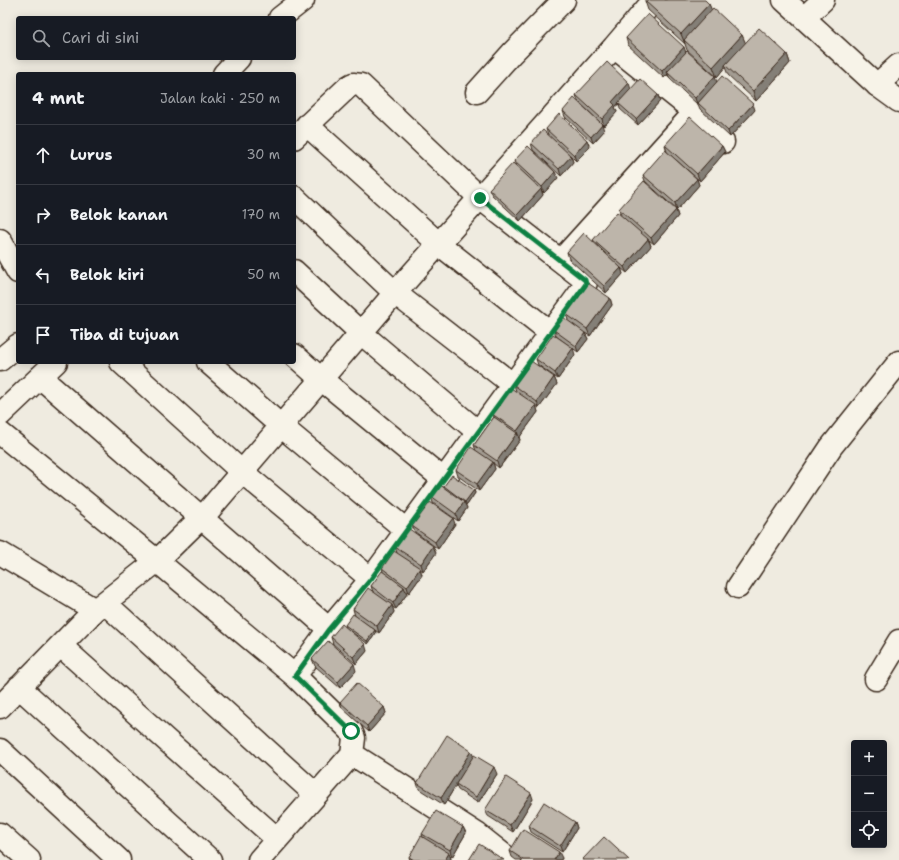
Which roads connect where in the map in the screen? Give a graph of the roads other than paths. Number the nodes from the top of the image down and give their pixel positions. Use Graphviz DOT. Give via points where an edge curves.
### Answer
graph roads {
  1 [pos="303,0"];
  2 [pos="564,0"];
  3 [pos="654,0"];
  4 [pos="784,0"];
  5 [pos="823,0"];
  6 [pos="283,16"];
  7 [pos="804,18"];
  8 [pos="614,47"];
  9 [pos="237,60"];
  10 [pos="899,65"];
  11 [pos="226,72"];
  12 [pos="877,85"];
  13 [pos="477,92"];
  14 [pos="899,101"];
  15 [pos="695,112"];
  16 [pos="300,132"];
  17 [pos="723,142"];
  18 [pos="480,198"];
  19 [pos="296,199"];
  20 [pos="0,240"];
  21 [pos="439,244"];
  22 [pos="560,260"];
  23 [pos="16,268"];
  24 [pos="296,273"];
  25 [pos="395,293"];
  26 [pos="550,332"];
  27 [pos="361,333"];
  28 [pos="16,347"];
  29 [pos="296,357"];
  30 [pos="0,360"];
  31 [pos="899,362"];
  32 [pos="54,364"];
  33 [pos="123,364"];
  34 [pos="210,364"];
  35 [pos="40,377"];
  36 [pos="321,379"];
  37 [pos="512,384"];
  38 [pos="0,415"];
  39 [pos="281,426"];
  40 [pos="478,432"];
  41 [pos="0,433"];
  42 [pos="242,472"];
  43 [pos="443,479"];
  44 [pos="201,518"];
  45 [pos="406,530"];
  46 [pos="2,557"];
  47 [pos="157,561"];
  48 [pos="371,579"];
  49 [pos="738,587"];
  50 [pos="100,607"];
  51 [pos="329,629"];
  52 [pos="899,641"];
  53 [pos="61,646"];
  54 [pos="295,676"];
  55 [pos="876,679"];
  56 [pos="19,688"];
  57 [pos="0,707"];
  58 [pos="0,750"];
  59 [pos="352,754"];
  60 [pos="316,795"];
  61 [pos="0,834"];
  62 [pos="477,834"];
  63 [pos="277,839"];
  64 [pos="29,860"];
  65 [pos="119,860"];
  66 [pos="210,860"];
  67 [pos="259,860"];
  68 [pos="461,860"];
  69 [pos="510,860"];
  1 -- 6 [label="street"];
  2 -- 13 [label="street"];
  3 -- 8 [label="street"];
  4 -- 7 [label="street"];
  5 -- 7 [label="street"];
  7 -- 12 [label="street"];
  8 -- 15 [label="street"];
  8 -- 18 [label="street"];
  9 -- 11 [label="street"];
  10 -- 12 [label="street"];
  12 -- 14 [label="street"];
  15 -- 17 [label="street"];
  15 -- 22 [label="street"];
  16 -- 18 [label="street" via="348,86 361,85"];
  16 -- 21 [label="street"];
  18 -- 21 [label="street"];
  18 -- 22 [label="street"];
  19 -- 25 [label="street"];
  20 -- 23 [label="street"];
  21 -- 25 [label="street"];
  21 -- 26 [label="street"];
  22 -- 26 [label="street" via="585,280 586,284"];
  24 -- 27 [label="street"];
  25 -- 27 [label="street"];
  25 -- 37 [label="street"];
  26 -- 37 [label="street"];
  27 -- 36 [label="street"];
  27 -- 40 [label="street"];
  28 -- 30 [label="street"];
  29 -- 36 [label="street"];
  31 -- 49 [label="street" via="832,447"];
  32 -- 35 [label="street"];
  33 -- 42 [label="street"];
  34 -- 39 [label="street"];
  35 -- 38 [label="street"];
  35 -- 44 [label="street"];
  36 -- 39 [label="street"];
  36 -- 43 [label="street"];
  37 -- 40 [label="street"];
  39 -- 42 [label="street"];
  39 -- 45 [label="street"];
  40 -- 43 [label="street"];
  41 -- 47 [label="street"];
  42 -- 44 [label="street"];
  42 -- 48 [label="street"];
  43 -- 45 [label="street"];
  44 -- 47 [label="street"];
  44 -- 51 [label="street"];
  45 -- 48 [label="street"];
  46 -- 50 [label="street"];
  47 -- 50 [label="street"];
  47 -- 54 [label="street"];
  48 -- 51 [label="street"];
  50 -- 53 [label="street"];
  50 -- 60 [label="street"];
  51 -- 54 [label="street"];
  52 -- 55 [label="street"];
  53 -- 56 [label="street"];
  53 -- 63 [label="street"];
  54 -- 59 [label="street" via="351,731 354,738"];
  56 -- 57 [label="street"];
  56 -- 66 [label="street"];
  58 -- 65 [label="street"];
  59 -- 60 [label="street"];
  59 -- 62 [label="street"];
  60 -- 63 [label="street"];
  61 -- 64 [label="street"];
  62 -- 68 [label="street"];
  62 -- 69 [label="street"];
  63 -- 67 [label="street"];
}
